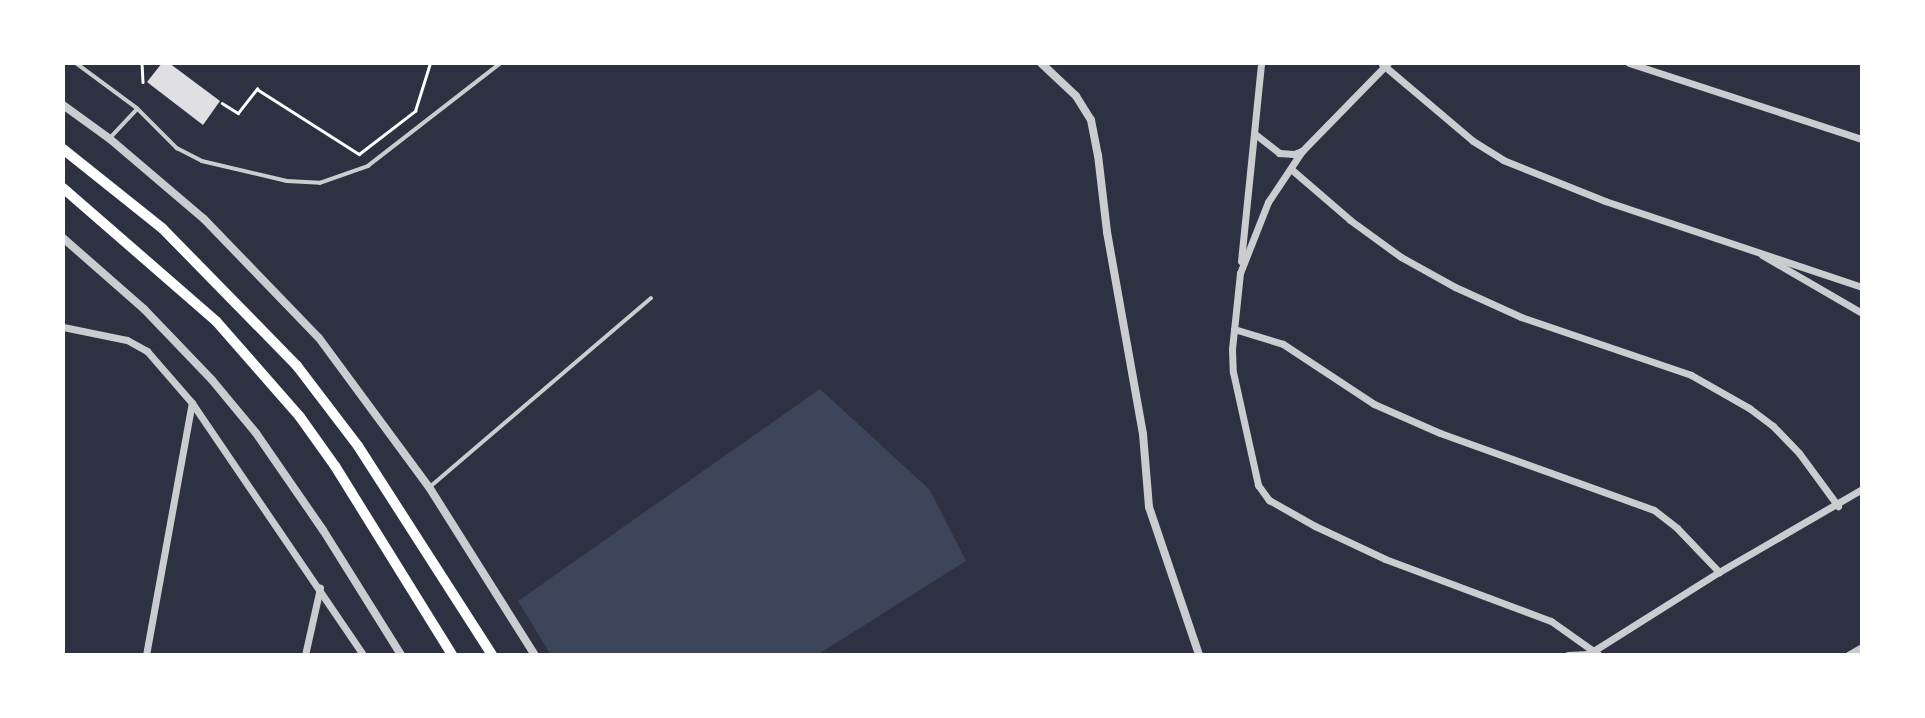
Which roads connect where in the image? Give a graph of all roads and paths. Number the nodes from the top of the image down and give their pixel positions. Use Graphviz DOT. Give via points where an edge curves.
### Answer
graph roads {
  1 [pos="76,63"];
  2 [pos="142,63"];
  3 [pos="430,63"];
  4 [pos="501,63"];
  5 [pos="1041,63"];
  6 [pos="1261,63"];
  7 [pos="1629,63"];
  8 [pos="1385,64"];
  9 [pos="143,82"];
  10 [pos="222,103"];
  11 [pos="63,104"];
  12 [pos="137,108"];
  13 [pos="1255,134"];
  14 [pos="110,139"];
  15 [pos="1862,139"];
  16 [pos="63,149"];
  17 [pos="1302,151"];
  18 [pos="1292,169"];
  19 [pos="63,188"];
  20 [pos="63,238"];
  21 [pos="1750,247"];
  22 [pos="1240,273"];
  23 [pos="1862,287"];
  24 [pos="651,298"];
  25 [pos="1862,313"];
  26 [pos="63,327"];
  27 [pos="1234,329"];
  28 [pos="191,403"];
  29 [pos="429,487"];
  30 [pos="1862,489"];
  31 [pos="1838,506"];
  32 [pos="1719,572"];
  33 [pos="320,588"];
  34 [pos="1862,647"];
  35 [pos="1592,654"];
  36 [pos="146,655"];
  37 [pos="305,655"];
  38 [pos="363,655"];
  39 [pos="401,655"];
  40 [pos="452,655"];
  41 [pos="492,655"];
  42 [pos="535,655"];
  43 [pos="1199,655"];
  44 [pos="1567,655"];
  45 [pos="1848,655"];
  1 -- 12 [label="lane"];
  2 -- 9 [label="path"];
  3 -- 10 [label="path" via="415,111 359,154 257,89 238,113"];
  4 -- 12 [label="lane" via="368,166 320,183 286,181 202,162 177,148"];
  5 -- 43 [label="street" via="1076,96 1091,120 1143,434 1149,507"];
  6 -- 13 [label="street"];
  7 -- 15 [label="street"];
  8 -- 17 [label="street"];
  8 -- 21 [label="street" via="1473,141 1503,160 1605,201"];
  11 -- 14 [label="street"];
  12 -- 14 [label="lane"];
  13 -- 17 [label="street" via="1279,153"];
  13 -- 22 [label="street"];
  14 -- 29 [label="street" via="269,282 319,338"];
  16 -- 41 [label="highway" via="162,228 297,366 358,446"];
  17 -- 18 [label="street"];
  18 -- 22 [label="street" via="1262,214"];
  18 -- 31 [label="street" via="1349,220 1455,287 1521,317 1691,375 1749,408 1799,453"];
  19 -- 40 [label="highway" via="216,321 300,417"];
  20 -- 39 [label="street" via="144,309 256,433"];
  21 -- 23 [label="street"];
  21 -- 25 [label="street"];
  22 -- 27 [label="street"];
  24 -- 29 [label="lane"];
  26 -- 28 [label="street" via="127,340 147,351"];
  27 -- 32 [label="street" via="1283,344 1374,404 1440,433 1654,510"];
  27 -- 35 [label="street" via="1233,372 1238,397 1258,485 1269,500 1385,559 1551,621"];
  28 -- 33 [label="street"];
  28 -- 36 [label="street"];
  29 -- 42 [label="street"];
  30 -- 31 [label="street"];
  31 -- 32 [label="street"];
  32 -- 35 [label="street"];
  33 -- 37 [label="street"];
  33 -- 38 [label="street"];
  34 -- 45 [label="street"];
  35 -- 44 [label="street"];
}
